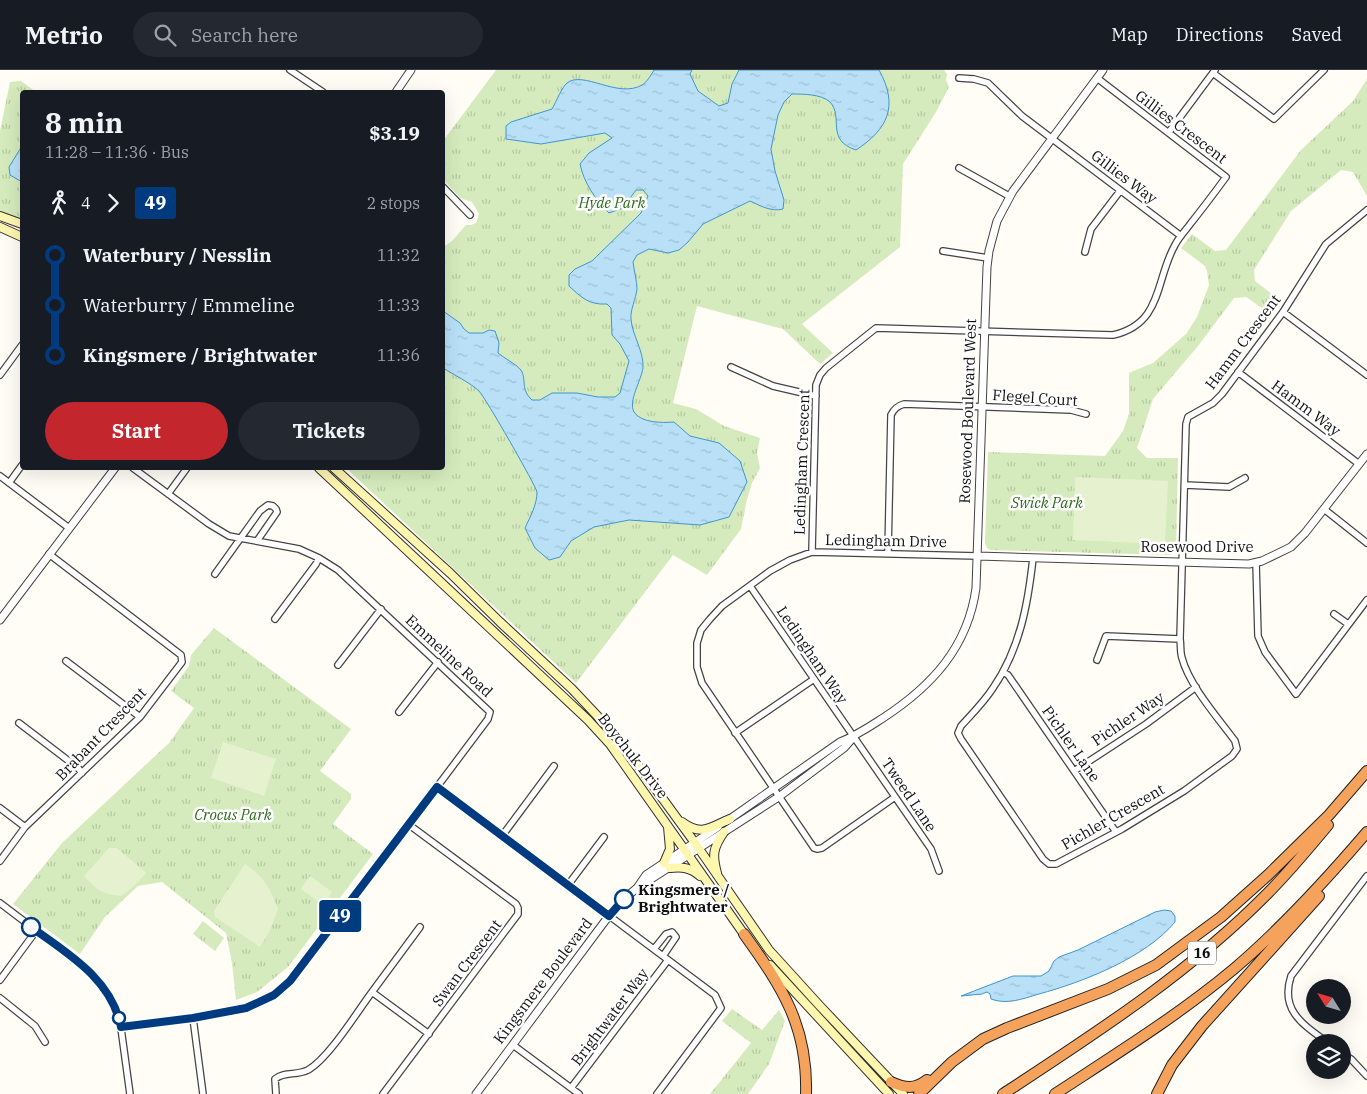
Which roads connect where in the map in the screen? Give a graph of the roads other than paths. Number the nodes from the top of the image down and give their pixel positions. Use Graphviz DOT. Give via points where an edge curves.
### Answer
graph roads {
  1 [pos="290,70"];
  2 [pos="411,70"];
  3 [pos="1103,70"];
  4 [pos="1324,70"];
  5 [pos="1214,72"];
  6 [pos="959,78"];
  7 [pos="1097,78"];
  8 [pos="319,90"];
  9 [pos="397,90"];
  10 [pos="1169,132"];
  11 [pos="1051,139"];
  12 [pos="959,168"];
  13 [pos="445,189"];
  14 [pos="1120,191"];
  15 [pos="1010,196"];
  16 [pos="1367,210"];
  17 [pos="470,215"];
  18 [pos="0,216"];
  19 [pos="20,223"];
  20 [pos="0,227"];
  21 [pos="20,236"];
  22 [pos="1181,236"];
  23 [pos="943,251"];
  24 [pos="1085,252"];
  25 [pos="988,258"];
  26 [pos="1283,312"];
  27 [pos="984,332"];
  28 [pos="20,348"];
  29 [pos="731,368"];
  30 [pos="1238,372"];
  31 [pos="0,375"];
  32 [pos="1367,375"];
  33 [pos="816,396"];
  34 [pos="983,407"];
  35 [pos="1086,414"];
  36 [pos="1367,454"];
  37 [pos="1359,464"];
  38 [pos="20,468"];
  39 [pos="113,470"];
  40 [pos="136,470"];
  41 [pos="186,470"];
  42 [pos="321,470"];
  43 [pos="336,470"];
  44 [pos="0,476"];
  45 [pos="1245,478"];
  46 [pos="9,483"];
  47 [pos="1185,485"];
  48 [pos="168,494"];
  49 [pos="1324,509"];
  50 [pos="69,528"];
  51 [pos="240,538"];
  52 [pos="257,541"];
  53 [pos="1367,543"];
  54 [pos="812,552"];
  55 [pos="888,552"];
  56 [pos="49,554"];
  57 [pos="978,556"];
  58 [pos="319,558"];
  59 [pos="1032,558"];
  60 [pos="1182,562"];
  61 [pos="1256,562"];
  62 [pos="215,574"];
  63 [pos="750,586"];
  64 [pos="1367,600"];
  65 [pos="381,609"];
  66 [pos="1334,614"];
  67 [pos="275,619"];
  68 [pos="0,620"];
  69 [pos="1348,624"];
  70 [pos="1180,639"];
  71 [pos="1097,660"];
  72 [pos="66,661"];
  73 [pos="438,662"];
  74 [pos="338,666"];
  75 [pos="1003,672"];
  76 [pos="814,679"];
  77 [pos="1196,687"];
  78 [pos="399,712"];
  79 [pos="140,717"];
  80 [pos="19,723"];
  81 [pos="736,732"];
  82 [pos="854,737"];
  83 [pos="554,766"];
  84 [pos="1074,771"];
  85 [pos="1367,771"];
  86 [pos="82,773"];
  87 [pos="1367,775"];
  88 [pos="437,787"];
  89 [pos="774,788"];
  90 [pos="780,796"];
  91 [pos="896,797"];
  92 [pos="0,808"];
  93 [pos="677,819"];
  94 [pos="730,819"];
  95 [pos="408,824"];
  96 [pos="668,825"];
  97 [pos="26,827"];
  98 [pos="724,832"];
  99 [pos="1116,832"];
  100 [pos="1367,832"];
  101 [pos="502,836"];
  102 [pos="604,837"];
  103 [pos="1367,840"];
  104 [pos="697,846"];
  105 [pos="687,852"];
  106 [pos="0,861"];
  107 [pos="667,865"];
  108 [pos="939,871"];
  109 [pos="1367,876"];
  110 [pos="719,880"];
  111 [pos="568,885"];
  112 [pos="711,887"];
  113 [pos="0,903"];
  114 [pos="609,916"];
  115 [pos="420,927"];
  116 [pos="36,931"];
  117 [pos="744,934"];
  118 [pos="654,950"];
  119 [pos="665,958"];
  120 [pos="0,980"];
  121 [pos="372,992"];
  122 [pos="0,998"];
  123 [pos="193,1018"];
  124 [pos="121,1027"];
  125 [pos="429,1034"];
  126 [pos="1318,1034"];
  127 [pos="45,1042"];
  128 [pos="513,1044"];
  129 [pos="1351,1059"];
  130 [pos="952,1062"];
  131 [pos="1367,1076"];
  132 [pos="890,1082"];
  133 [pos="572,1088"];
  134 [pos="130,1094"];
  135 [pos="203,1094"];
  136 [pos="276,1094"];
  137 [pos="383,1094"];
  138 [pos="476,1094"];
  139 [pos="579,1094"];
  140 [pos="657,1094"];
  141 [pos="806,1094"];
  142 [pos="889,1094"];
  143 [pos="903,1094"];
  144 [pos="919,1094"];
  145 [pos="1003,1094"];
  146 [pos="1055,1094"];
  147 [pos="1157,1094"];
  1 -- 8 [label="street"];
  2 -- 9 [label="street"];
  3 -- 7 [label="street, Rosewood Boulevard West"];
  4 -- 5 [label="street" via="1274,119"];
  5 -- 10 [label="street"];
  6 -- 11 [label="street, Gillies Way" via="988,83"];
  7 -- 10 [label="street, Gillies Crescent"];
  7 -- 11 [label="street, Rosewood Boulevard West"];
  10 -- 22 [label="street, Gillies Crescent" via="1226,177"];
  11 -- 14 [label="street, Gillies Way"];
  11 -- 15 [label="street, Rosewood Boulevard West"];
  12 -- 15 [label="street"];
  13 -- 17 [label="street"];
  14 -- 22 [label="street, Gillies Way"];
  14 -- 24 [label="street" via="1091,229"];
  15 -- 25 [label="street, Rosewood Boulevard West" via="997,221"];
  16 -- 26 [label="street, Hamm Crescent" via="1326,244"];
  18 -- 19 [label="main road"];
  20 -- 21 [label="main road"];
  22 -- 27 [label="street, Gillies Crescent" via="1172,249 1148,315 1134,328 1113,335"];
  23 -- 25 [label="street"];
  25 -- 27 [label="street, Rosewood Boulevard West"];
  26 -- 30 [label="street, Hamm Crescent"];
  26 -- 32 [label="street"];
  27 -- 33 [label="street, Ledingham Crescent" via="876,328 826,368 816,385"];
  27 -- 34 [label="street, Rosewood Boulevard West"];
  28 -- 31 [label="street"];
  29 -- 33 [label="street" via="773,386"];
  30 -- 37 [label="street, Hamm Way"];
  30 -- 47 [label="street, Hamm Crescent" via="1213,403 1188,417"];
  33 -- 54 [label="street, Ledingham Crescent"];
  34 -- 35 [label="street, Flegel Court" via="1072,410"];
  34 -- 55 [label="street, Flegel Court" via="904,404 894,410 891,415"];
  34 -- 57 [label="street, Rosewood Boulevard West"];
  36 -- 37 [label="street, Rosewood Drive"];
  37 -- 49 [label="street, Rosewood Drive"];
  38 -- 46 [label="street"];
  39 -- 50 [label="street"];
  40 -- 48 [label="street, Emmeline Road"];
  41 -- 48 [label="street"];
  42 -- 96 [label="main road, Boychuk Drive" via="588,720 610,744"];
  43 -- 93 [label="main road, Boychuk Drive" via="572,688 625,747"];
  44 -- 46 [label="street"];
  45 -- 47 [label="street" via="1229,487"];
  46 -- 50 [label="street"];
  47 -- 60 [label="street, Hamm Crescent"];
  48 -- 51 [label="street, Emmeline Road" via="209,524 229,536"];
  49 -- 53 [label="street"];
  49 -- 61 [label="street, Rosewood Drive" via="1291,547"];
  50 -- 56 [label="street"];
  51 -- 52 [label="street, Emmeline Road"];
  51 -- 52 [label="street" via="264,507 273,506 275,516"];
  51 -- 62 [label="street"];
  52 -- 58 [label="street, Emmeline Road" via="293,548"];
  54 -- 55 [label="street, Ledingham Drive"];
  54 -- 63 [label="street, Ledingham Drive" via="790,560"];
  55 -- 57 [label="street, Ledingham Drive"];
  56 -- 68 [label="street"];
  56 -- 79 [label="street, Brabant Crescent" via="181,655 181,664"];
  57 -- 59 [label="street, Rosewood Drive"];
  57 -- 82 [label="street, Rosewood Boulevard West" via="974,602 953,652 921,690"];
  58 -- 65 [label="street, Emmeline Road" via="338,570"];
  58 -- 67 [label="street"];
  59 -- 60 [label="street, Rosewood Drive"];
  59 -- 75 [label="street, Pichler Crescent" via="1029,594 1020,633"];
  60 -- 61 [label="street, Rosewood Drive"];
  60 -- 70 [label="street, Pichler Crescent"];
  61 -- 69 [label="street" via="1258,636 1265,652 1296,694"];
  63 -- 76 [label="street, Ledingham Way"];
  63 -- 81 [label="street, Ledingham Drive" via="722,606 701,630 696,654 702,683"];
  64 -- 69 [label="street"];
  65 -- 73 [label="street, Emmeline Road"];
  65 -- 74 [label="street"];
  66 -- 69 [label="street"];
  70 -- 71 [label="street" via="1106,636"];
  70 -- 77 [label="street, Pichler Crescent" via="1186,670"];
  72 -- 79 [label="street"];
  73 -- 78 [label="street"];
  73 -- 88 [label="street, Emmeline Road" via="490,712"];
  75 -- 84 [label="street, Pichler Lane"];
  75 -- 99 [label="street, Pichler Crescent" via="958,733 1043,860 1056,864"];
  76 -- 81 [label="street"];
  76 -- 82 [label="street, Ledingham Way"];
  77 -- 84 [label="street, Pichler Way"];
  77 -- 99 [label="street, Pichler Crescent" via="1235,741 1237,749 1184,791"];
  79 -- 86 [label="street, Brabant Crescent"];
  80 -- 86 [label="street"];
  81 -- 89 [label="street, Ledingham Drive"];
  82 -- 89 [label="street, Rosewood Boulevard West" via="840,742"];
  82 -- 90 [label="street, Rosewood Boulevard West"];
  82 -- 91 [label="street, Tweed Lane"];
  83 -- 101 [label="street"];
  84 -- 99 [label="street, Pichler Lane"];
  85 -- 130 [label="highway" via="1329,815 1268,875 1221,917 1156,965 1108,990 996,1032"];
  86 -- 97 [label="street, Brabant Crescent"];
  87 -- 145 [label="highway, 16" via="1291,868 1211,946 1103,1029"];
  88 -- 95 [label="street, Emmeline Road"];
  88 -- 101 [label="street"];
  89 -- 90 [label="street, Ledingham Drive"];
  89 -- 94 [label="street, Rosewood Boulevard West"];
  90 -- 91 [label="street, Ledingham Drive" via="817,850"];
  90 -- 98 [label="street, Rosewood Boulevard West"];
  91 -- 108 [label="street, Tweed Lane" via="931,849"];
  92 -- 97 [label="street"];
  93 -- 94 [label="main road" via="696,830 703,830"];
  93 -- 104 [label="main road, Boychuk Drive"];
  94 -- 104 [label="street, Rosewood Boulevard West"];
  95 -- 123 [label="street, Emmeline Road" via="290,981 255,1005"];
  95 -- 125 [label="street, Swan Crescent" via="518,908 516,919"];
  96 -- 105 [label="main road, Boychuk Drive"];
  96 -- 107 [label="main road" via="670,849"];
  97 -- 106 [label="street, Brabant Crescent"];
  98 -- 104 [label="street, Rosewood Boulevard West"];
  98 -- 110 [label="main road" via="714,853"];
  100 -- 146 [label="highway, 16" via="1332,874 1235,968 1156,1028"];
  101 -- 111 [label="street"];
  102 -- 111 [label="street"];
  103 -- 147 [label="highway" via="1202,1026 1172,1064"];
  104 -- 105 [label="street, Rosewood Boulevard West"];
  104 -- 110 [label="main road, Boychuk Drive"];
  105 -- 107 [label="street, Kingsmere Boulevard"];
  105 -- 112 [label="main road, Boychuk Drive"];
  107 -- 112 [label="main road" via="691,869"];
  107 -- 114 [label="street, Kingsmere Boulevard" via="624,899"];
  109 -- 126 [label="street" via="1291,976 1287,995 1293,1013"];
  110 -- 132 [label="main road, Boychuk Drive" via="769,950"];
  111 -- 114 [label="street"];
  112 -- 117 [label="main road, Boychuk Drive"];
  113 -- 116 [label="street"];
  114 -- 118 [label="street"];
  114 -- 128 [label="street, Kingsmere Boulevard"];
  115 -- 121 [label="street"];
  116 -- 120 [label="street"];
  116 -- 124 [label="street" via="87,969 106,992"];
  117 -- 141 [label="highway" via="770,970 798,1026 807,1078"];
  117 -- 142 [label="main road, Boychuk Drive"];
  118 -- 119 [label="street"];
  118 -- 119 [label="street, Brightwater Way" via="666,934 672,932 676,937"];
  119 -- 133 [label="street, Brightwater Way"];
  119 -- 140 [label="street" via="715,995 721,1008"];
  121 -- 125 [label="street"];
  121 -- 136 [label="street" via="318,1063 301,1073 281,1074 275,1079"];
  122 -- 127 [label="street" via="35,1026"];
  123 -- 124 [label="street, Emmeline Road"];
  123 -- 135 [label="street"];
  124 -- 134 [label="street"];
  125 -- 137 [label="street, Swan Crescent"];
  128 -- 133 [label="street"];
  128 -- 138 [label="street, Kingsmere Boulevard"];
  129 -- 131 [label="street"];
  130 -- 132 [label="highway" via="910,1088"];
  130 -- 144 [label="highway"];
  132 -- 143 [label="main road, Boychuk Drive"];
  133 -- 139 [label="street"];
}
